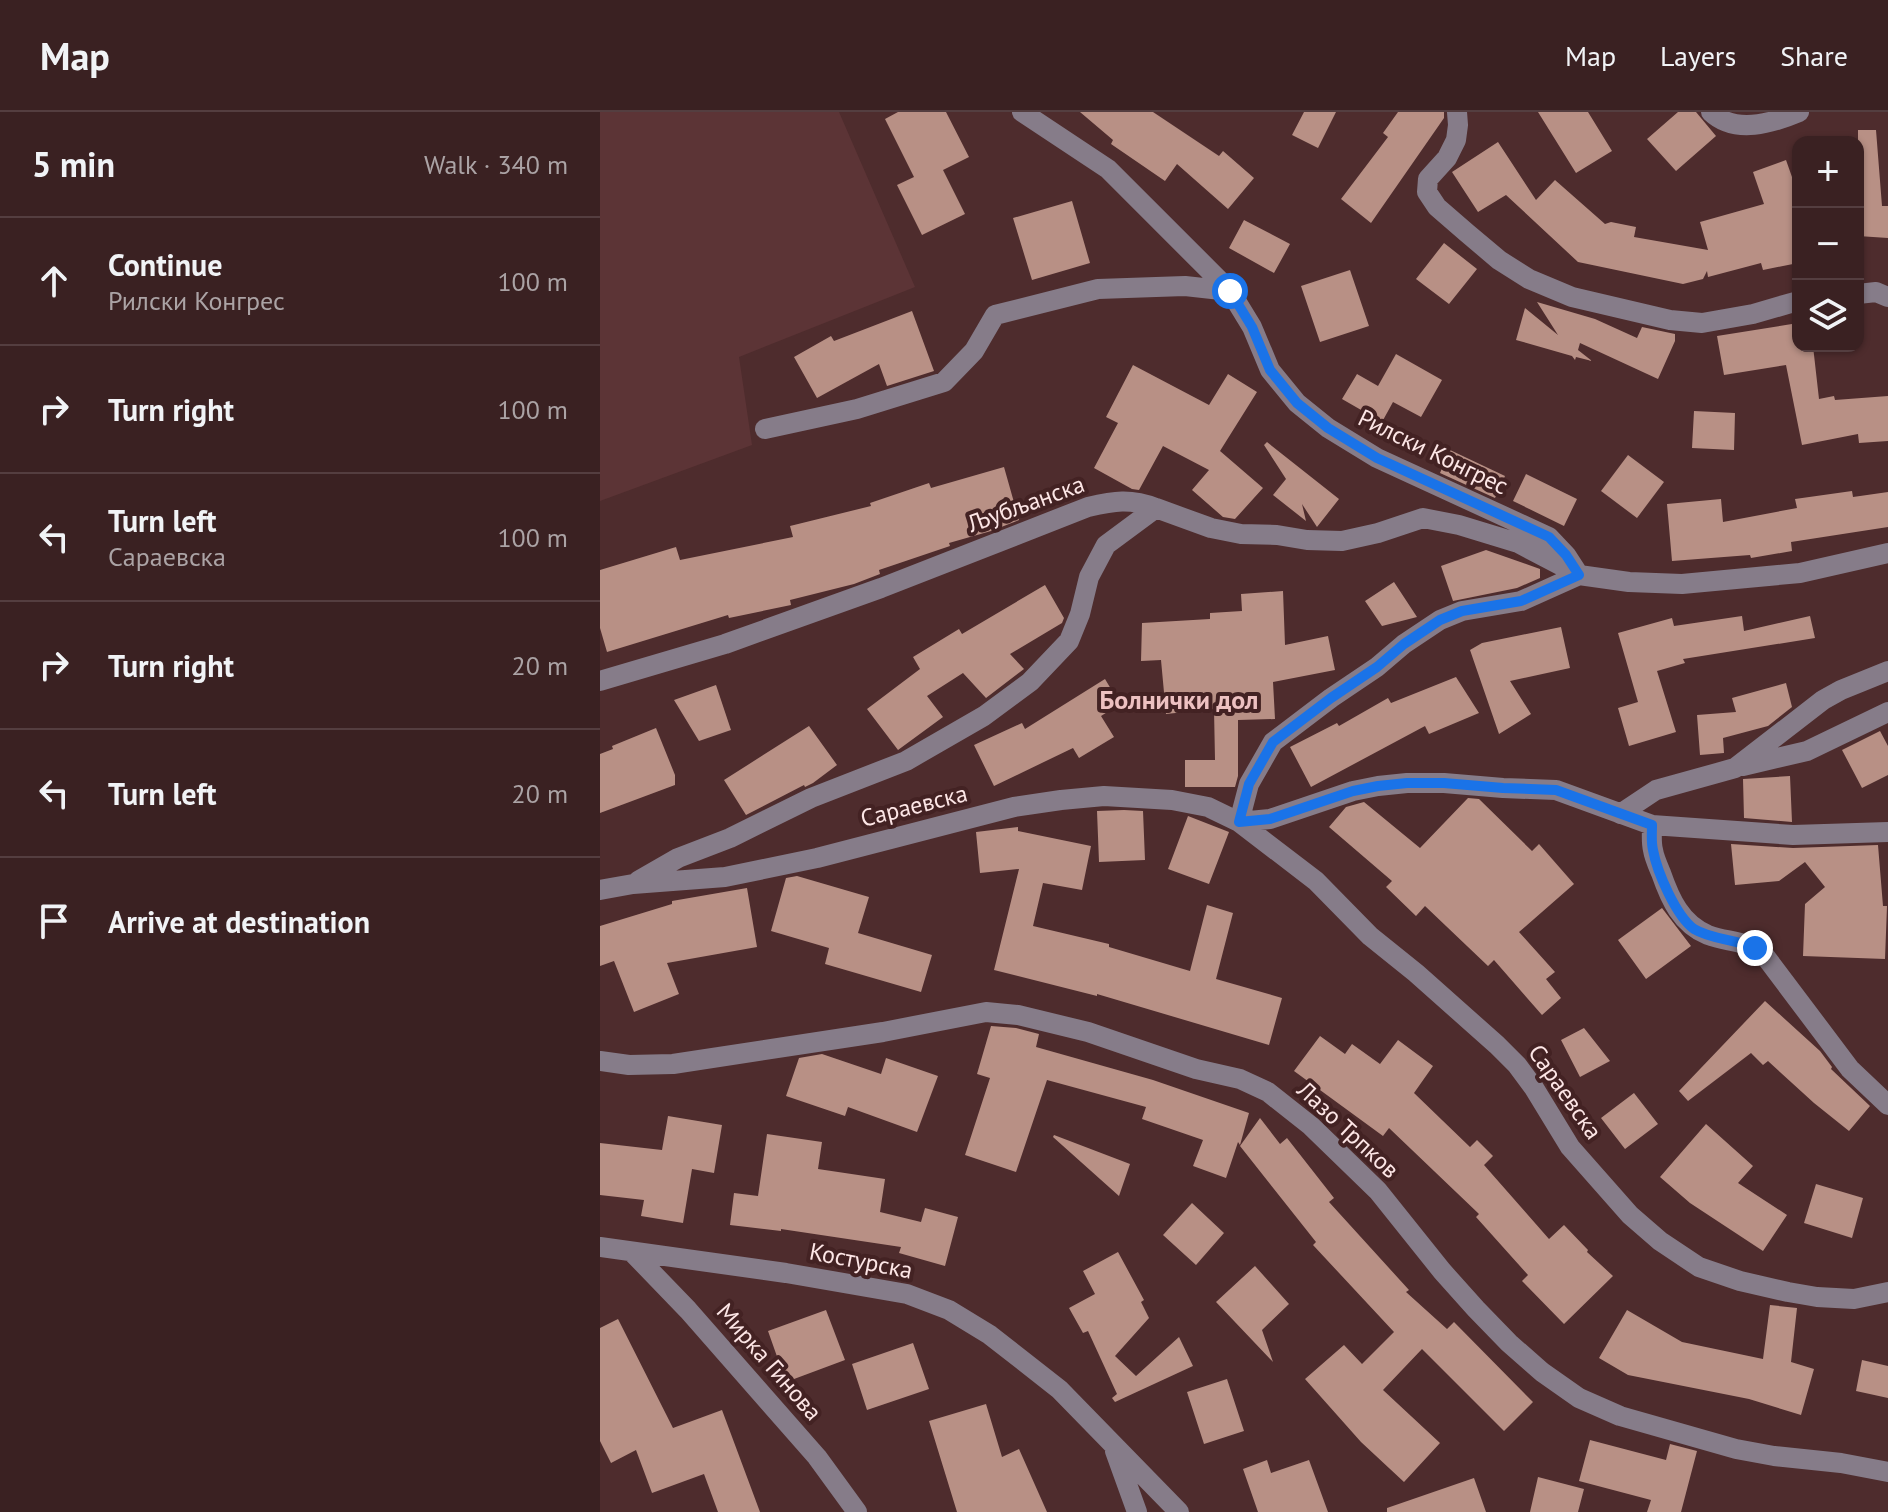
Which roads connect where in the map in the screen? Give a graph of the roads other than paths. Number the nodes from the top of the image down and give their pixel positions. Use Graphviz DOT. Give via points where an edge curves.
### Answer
graph roads {
  1 [pos="1022,112"];
  2 [pos="1457,112"];
  3 [pos="1711,112"];
  4 [pos="1799,112"];
  5 [pos="1230,291"];
  6 [pos="1864,293"];
  7 [pos="1888,297"];
  8 [pos="1792,303"];
  9 [pos="765,429"];
  10 [pos="1156,508"];
  11 [pos="1888,553"];
  12 [pos="1579,575"];
  13 [pos="1888,671"];
  14 [pos="600,681"];
  15 [pos="1888,712"];
  16 [pos="1735,768"];
  17 [pos="1620,814"];
  18 [pos="1239,822"];
  19 [pos="1652,825"];
  20 [pos="1888,832"];
  21 [pos="633,884"];
  22 [pos="600,890"];
  23 [pos="600,1061"];
  24 [pos="1888,1105"];
  25 [pos="600,1247"];
  26 [pos="633,1253"];
  27 [pos="1888,1292"];
  28 [pos="1112,1443"];
  29 [pos="1888,1472"];
  30 [pos="857,1512"];
  31 [pos="1137,1512"];
  32 [pos="1179,1512"];
  1 -- 5 [label="street, Рилски Конгрес" via="1108,169"];
  2 -- 8 [label="street" via="1456,140 1428,179 1427,192 1467,233 1529,279 1572,297 1702,323"];
  3 -- 4 [label="street" via="1754,126"];
  5 -- 9 [label="street" via="1185,286 1098,289 995,315 974,351 944,382 857,409"];
  5 -- 12 [label="street, Рилски Конгрес" via="1270,370 1297,403 1377,458 1549,537"];
  6 -- 7 [label="street"];
  10 -- 12 [label="street, Љубљанска" via="1211,528 1307,540 1342,541 1423,518 1518,543"];
  10 -- 14 [label="street, Љубљанска" via="1139,501 1088,507 725,644"];
  10 -- 21 [label="street" via="1106,545 1089,577 1069,641 1030,682 984,716 906,761 811,798"];
  11 -- 12 [label="street" via="1800,573 1682,584"];
  12 -- 18 [label="street" via="1521,601 1462,611 1404,644 1273,742 1249,784"];
  13 -- 16 [label="street" via="1823,700"];
  15 -- 16 [label="street" via="1807,751"];
  16 -- 17 [label="street" via="1656,790"];
  17 -- 18 [label="street" via="1556,790 1407,783 1353,791 1270,819"];
  17 -- 19 [label="street"];
  18 -- 21 [label="street, Сараевска" via="1208,807 1172,800 1061,800 725,877"];
  18 -- 27 [label="street, Сараевска" via="1316,881 1370,936 1517,1065 1570,1147 1660,1241 1699,1267 1788,1292 1854,1299"];
  19 -- 20 [label="street" via="1793,835"];
  19 -- 24 [label="street" via="1653,850 1680,914 1693,928 1741,942 1765,956 1850,1069"];
  21 -- 22 [label="street, Сараевска"];
  23 -- 29 [label="street, Лазо Трпков" via="673,1064 986,1012 1088,1032 1240,1079 1268,1092 1311,1126 1378,1191 1487,1320 1542,1372 1579,1398 1620,1416 1736,1449"];
  25 -- 26 [label="street, Костурска"];
  26 -- 28 [label="street, Костурска" via="907,1294 949,1310 1059,1389"];
  26 -- 30 [label="street, Мирка Гинова" via="817,1457"];
  28 -- 31 [label="street"];
  28 -- 32 [label="street, Костурска"];
}
